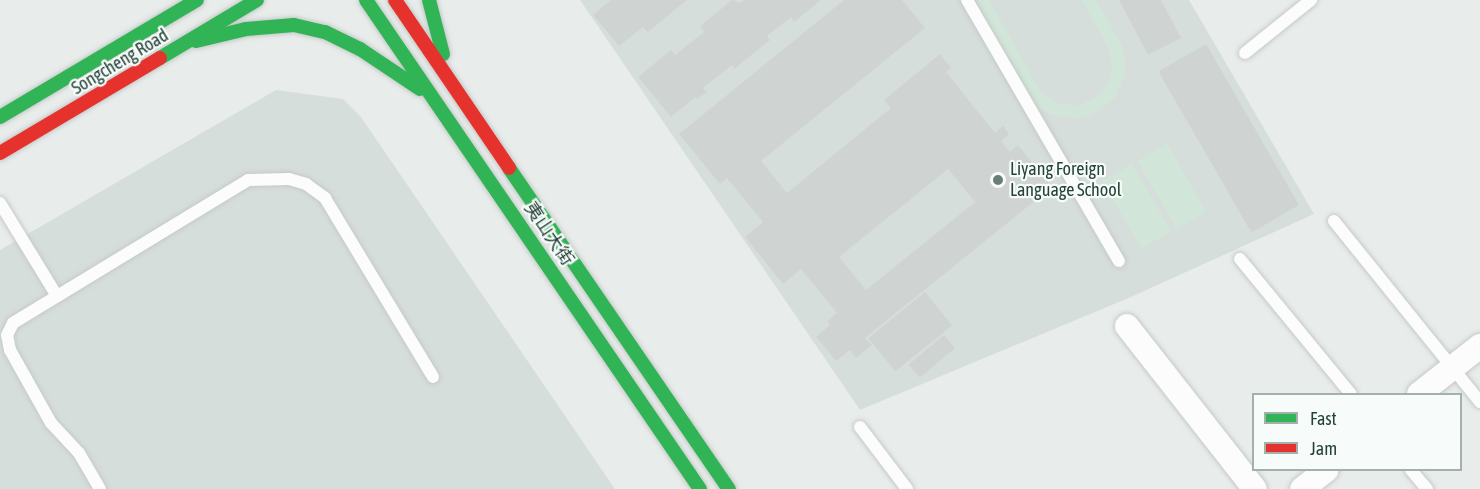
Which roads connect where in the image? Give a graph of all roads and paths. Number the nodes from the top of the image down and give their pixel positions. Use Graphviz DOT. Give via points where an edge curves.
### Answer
graph roads {
  1 [pos="174,0"];
  2 [pos="197,0"];
  3 [pos="257,0"];
  4 [pos="366,0"];
  5 [pos="395,0"];
  6 [pos="429,0"];
  7 [pos="967,0"];
  8 [pos="1311,0"];
  9 [pos="154,25"];
  10 [pos="183,45"];
  11 [pos="1245,53"];
  12 [pos="455,87"];
  13 [pos="434,99"];
  14 [pos="0,117"];
  15 [pos="0,153"];
  16 [pos="0,203"];
  17 [pos="1334,221"];
  18 [pos="1240,258"];
  19 [pos="1119,261"];
  20 [pos="57,296"];
  21 [pos="1127,326"];
  22 [pos="1480,346"];
  23 [pos="1452,368"];
  24 [pos="433,377"];
  25 [pos="1350,393"];
  26 [pos="1420,393"];
  27 [pos="1480,402"];
  28 [pos="860,427"];
  29 [pos="1325,471"];
  30 [pos="1412,471"];
  31 [pos="1306,488"];
  32 [pos="100,489"];
  33 [pos="700,489"];
  34 [pos="729,489"];
  35 [pos="908,489"];
  36 [pos="1255,489"];
  37 [pos="1427,489"];
  1 -- 9 [label="main road"];
  2 -- 9 [label="main road, Songcheng Road"];
  3 -- 10 [label="main road, Songcheng Road"];
  4 -- 13 [label="main road, 夷山大街"];
  5 -- 12 [label="main road, 夷山大街"];
  6 -- 12 [label="main road"];
  7 -- 19 [label="lane"];
  8 -- 11 [label="lane"];
  9 -- 14 [label="main road, Songcheng Road"];
  10 -- 13 [label="main road" via="218,34 294,25 325,32 360,49"];
  10 -- 15 [label="main road, Songcheng Road"];
  12 -- 34 [label="main road, 夷山大街"];
  13 -- 33 [label="main road, 夷山大街"];
  16 -- 20 [label="lane"];
  17 -- 23 [label="lane"];
  18 -- 25 [label="lane"];
  20 -- 24 [label="lane" via="248,180 289,179 306,184 324,198"];
  20 -- 32 [label="lane" via="13,323 8,335 10,350 51,423 79,453"];
  21 -- 36 [label="street"];
  22 -- 23 [label="street"];
  23 -- 26 [label="street"];
  23 -- 27 [label="lane"];
  28 -- 35 [label="lane"];
  29 -- 31 [label="street"];
  30 -- 37 [label="lane"];
}
